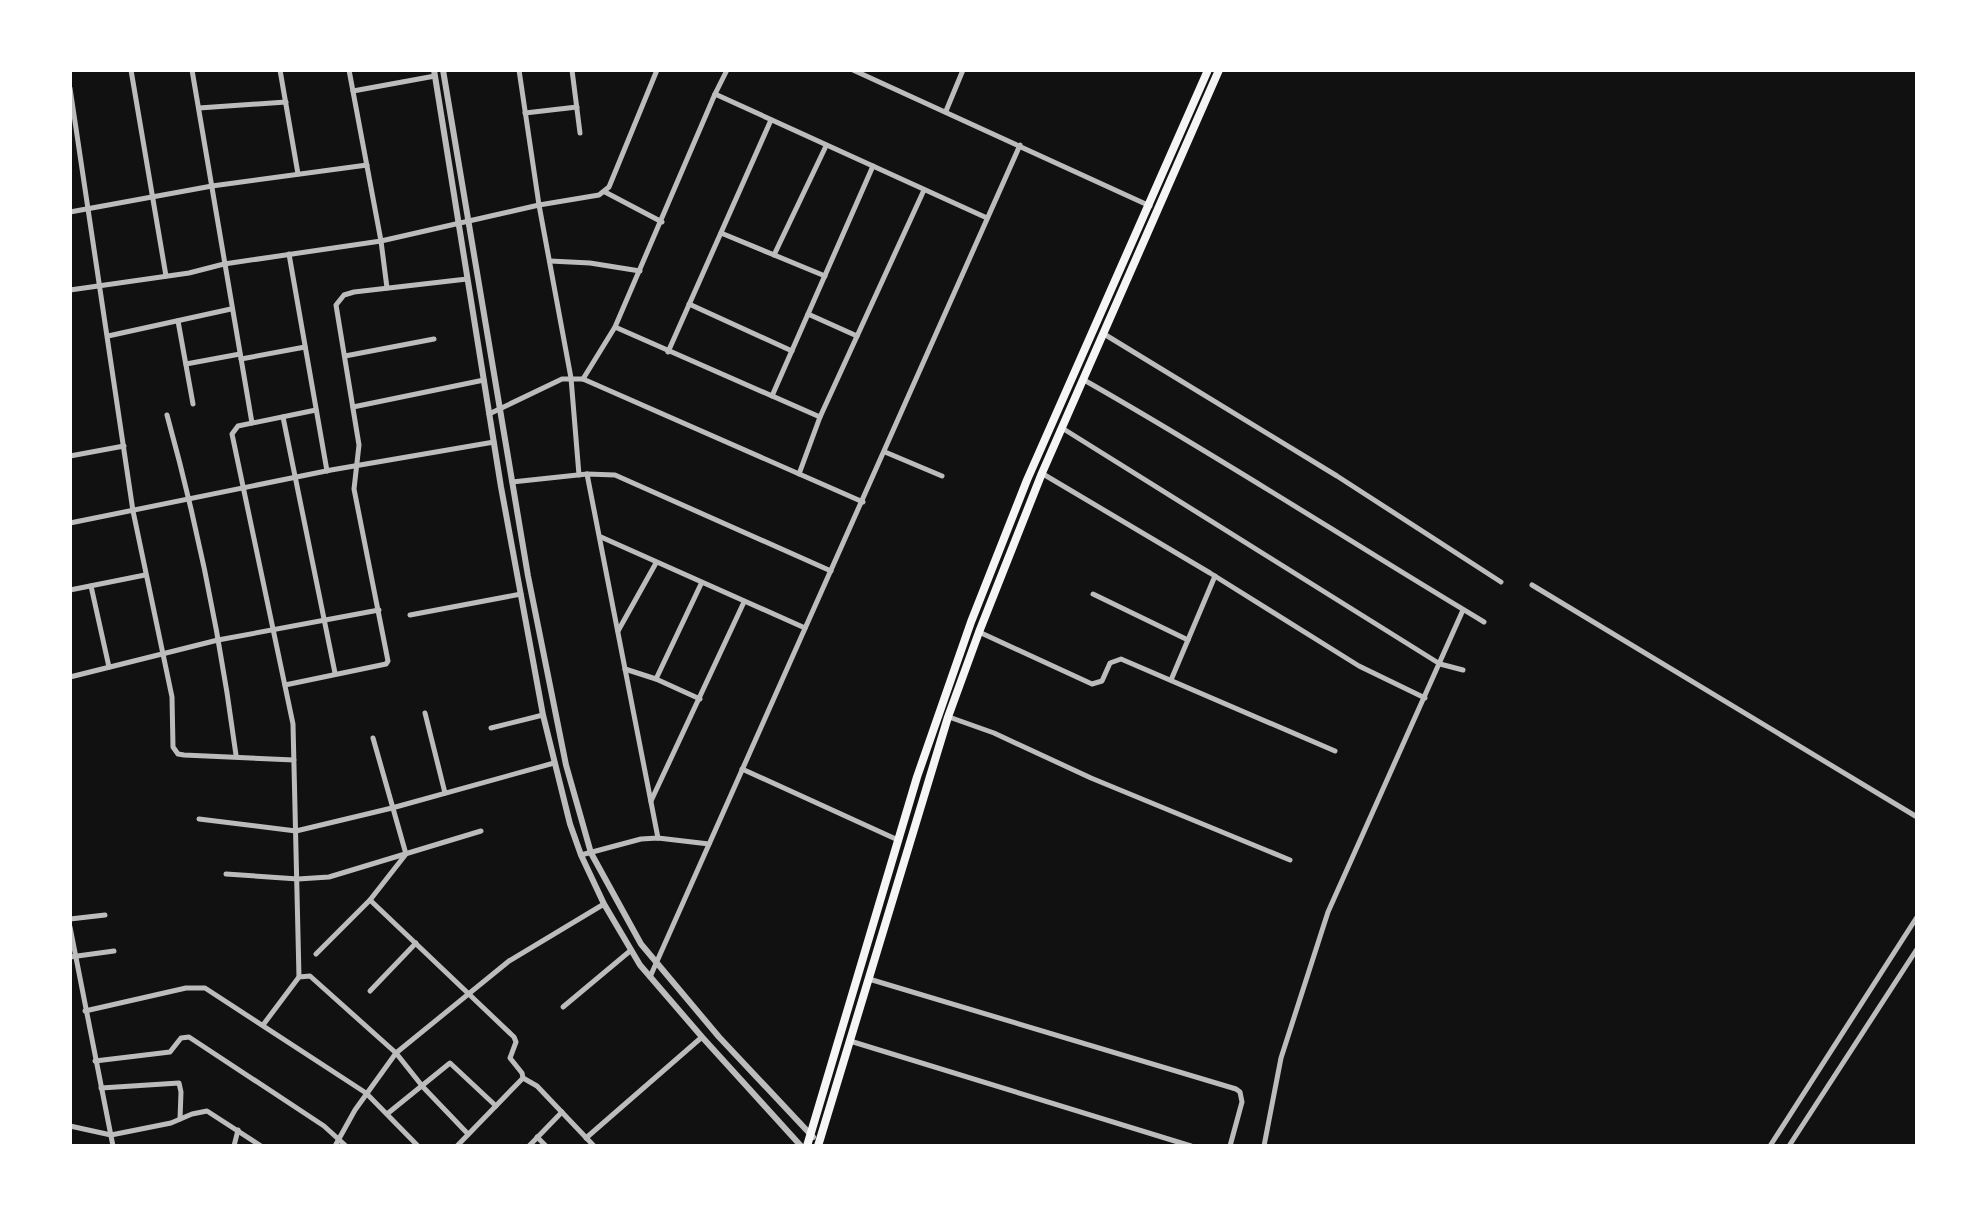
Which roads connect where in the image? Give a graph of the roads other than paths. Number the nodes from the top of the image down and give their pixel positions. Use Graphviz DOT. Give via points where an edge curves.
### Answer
graph roads {
  1 [pos="131,70"];
  2 [pos="192,70"];
  3 [pos="280,70"];
  4 [pos="349,70"];
  5 [pos="443,70"];
  6 [pos="519,70"];
  7 [pos="572,70"];
  8 [pos="657,70"];
  9 [pos="727,70"];
  10 [pos="853,70"];
  11 [pos="878,70"];
  12 [pos="963,70"];
  13 [pos="1208,70"];
  14 [pos="1219,70"];
  15 [pos="434,73"];
  16 [pos="873,80"];
  17 [pos="70,88"];
  18 [pos="353,91"];
  19 [pos="715,94"];
  20 [pos="286,102"];
  21 [pos="577,107"];
  22 [pos="199,108"];
  23 [pos="946,111"];
  24 [pos="525,113"];
  25 [pos="771,120"];
  26 [pos="580,133"];
  27 [pos="74,136"];
  28 [pos="1020,145"];
  29 [pos="826,146"];
  30 [pos="367,165"];
  31 [pos="873,166"];
  32 [pos="298,174"];
  33 [pos="212,186"];
  34 [pos="924,190"];
  35 [pos="605,192"];
  36 [pos="154,196"];
  37 [pos="539,205"];
  38 [pos="89,208"];
  39 [pos="1154,208"];
  40 [pos="70,212"];
  41 [pos="987,218"];
  42 [pos="469,222"];
  43 [pos="662,222"];
  44 [pos="459,225"];
  45 [pos="721,233"];
  46 [pos="381,241"];
  47 [pos="289,254"];
  48 [pos="774,255"];
  49 [pos="549,261"];
  50 [pos="224,264"];
  51 [pos="640,271"];
  52 [pos="166,276"];
  53 [pos="825,276"];
  54 [pos="467,279"];
  55 [pos="101,285"];
  56 [pos="387,288"];
  57 [pos="70,290"];
  58 [pos="689,304"];
  59 [pos="231,309"];
  60 [pos="808,314"];
  61 [pos="178,321"];
  62 [pos="615,327"];
  63 [pos="1103,334"];
  64 [pos="108,336"];
  65 [pos="857,336"];
  66 [pos="434,339"];
  67 [pos="305,347"];
  68 [pos="792,351"];
  69 [pos="668,352"];
  70 [pos="345,356"];
  71 [pos="240,357"];
  72 [pos="186,364"];
  73 [pos="571,378"];
  74 [pos="485,379"];
  75 [pos="583,379"];
  76 [pos="1084,380"];
  77 [pos="772,396"];
  78 [pos="193,404"];
  79 [pos="353,407"];
  80 [pos="500,408"];
  81 [pos="316,410"];
  82 [pos="489,414"];
  83 [pos="167,415"];
  84 [pos="283,417"];
  85 [pos="820,417"];
  86 [pos="252,423"];
  87 [pos="1062,428"];
  88 [pos="494,442"];
  89 [pos="124,446"];
  90 [pos="885,452"];
  91 [pos="70,456"];
  92 [pos="357,465"];
  93 [pos="327,471"];
  94 [pos="1042,473"];
  95 [pos="587,474"];
  96 [pos="799,474"];
  97 [pos="579,475"];
  98 [pos="942,476"];
  99 [pos="296,477"];
  100 [pos="512,482"];
  101 [pos="242,488"];
  102 [pos="190,500"];
  103 [pos="863,502"];
  104 [pos="133,511"];
  105 [pos="70,523"];
  106 [pos="600,537"];
  107 [pos="656,563"];
  108 [pos="831,571"];
  109 [pos="145,575"];
  110 [pos="1215,576"];
  111 [pos="1501,582"];
  112 [pos="701,584"];
  113 [pos="1532,585"];
  114 [pos="91,586"];
  115 [pos="70,590"];
  116 [pos="521,594"];
  117 [pos="1093,594"];
  118 [pos="744,602"];
  119 [pos="379,610"];
  120 [pos="1463,610"];
  121 [pos="410,615"];
  122 [pos="325,620"];
  123 [pos="1484,622"];
  124 [pos="805,628"];
  125 [pos="273,631"];
  126 [pos="618,631"];
  127 [pos="979,632"];
  128 [pos="218,640"];
  129 [pos="1188,640"];
  130 [pos="162,654"];
  131 [pos="1440,664"];
  132 [pos="109,667"];
  133 [pos="625,669"];
  134 [pos="1463,670"];
  135 [pos="335,673"];
  136 [pos="70,677"];
  137 [pos="656,679"];
  138 [pos="1171,680"];
  139 [pos="285,685"];
  140 [pos="1425,698"];
  141 [pos="700,699"];
  142 [pos="425,713"];
  143 [pos="543,715"];
  144 [pos="948,717"];
  145 [pos="491,728"];
  146 [pos="373,738"];
  147 [pos="1335,751"];
  148 [pos="236,755"];
  149 [pos="294,760"];
  150 [pos="554,763"];
  151 [pos="742,769"];
  152 [pos="445,793"];
  153 [pos="651,801"];
  154 [pos="392,808"];
  155 [pos="1917,817"];
  156 [pos="199,819"];
  157 [pos="296,831"];
  158 [pos="481,831"];
  159 [pos="658,838"];
  160 [pos="898,840"];
  161 [pos="709,844"];
  162 [pos="591,853"];
  163 [pos="406,854"];
  164 [pos="581,855"];
  165 [pos="1290,860"];
  166 [pos="226,874"];
  167 [pos="298,879"];
  168 [pos="370,900"];
  169 [pos="604,904"];
  170 [pos="105,915"];
  171 [pos="1917,917"];
  172 [pos="70,919"];
  173 [pos="70,927"];
  174 [pos="416,943"];
  175 [pos="1917,949"];
  176 [pos="114,951"];
  177 [pos="630,951"];
  178 [pos="316,954"];
  179 [pos="72,957"];
  180 [pos="656,961"];
  181 [pos="299,977"];
  182 [pos="650,977"];
  183 [pos="869,979"];
  184 [pos="370,991"];
  185 [pos="468,993"];
  186 [pos="563,1007"];
  187 [pos="85,1011"];
  188 [pos="263,1025"];
  189 [pos="702,1037"];
  190 [pos="850,1041"];
  191 [pos="396,1053"];
  192 [pos="95,1061"];
  193 [pos="523,1078"];
  194 [pos="423,1087"];
  195 [pos="101,1088"];
  196 [pos="366,1093"];
  197 [pos="496,1106"];
  198 [pos="562,1112"];
  199 [pos="387,1114"];
  200 [pos="180,1119"];
  201 [pos="70,1126"];
  202 [pos="238,1130"];
  203 [pos="468,1134"];
  204 [pos="111,1135"];
  205 [pos="810,1135"];
  206 [pos="537,1137"];
  207 [pos="586,1138"];
  208 [pos="339,1139"];
  209 [pos="819,1144"];
  210 [pos="113,1146"];
  211 [pos="234,1146"];
  212 [pos="261,1146"];
  213 [pos="335,1146"];
  214 [pos="346,1146"];
  215 [pos="418,1146"];
  216 [pos="457,1146"];
  217 [pos="529,1146"];
  218 [pos="546,1146"];
  219 [pos="594,1146"];
  220 [pos="804,1146"];
  221 [pos="1191,1146"];
  222 [pos="1230,1146"];
  223 [pos="1264,1146"];
  224 [pos="1770,1146"];
  225 [pos="1789,1146"];
  1 -- 36 [label="street"];
  2 -- 22 [label="street"];
  3 -- 20 [label="street"];
  4 -- 18 [label="street"];
  5 -- 42 [label="street"];
  6 -- 24 [label="street"];
  7 -- 21 [label="street"];
  8 -- 35 [label="street"];
  9 -- 19 [label="street"];
  10 -- 16 [label="street"];
  11 -- 16 [label="street"];
  12 -- 23 [label="street"];
  13 -- 39 [label="main road"];
  14 -- 39 [label="main road"];
  15 -- 18 [label="street"];
  15 -- 44 [label="street"];
  16 -- 23 [label="street"];
  17 -- 27 [label="street"];
  18 -- 30 [label="street"];
  19 -- 25 [label="street"];
  19 -- 43 [label="street"];
  20 -- 22 [label="street"];
  20 -- 32 [label="street"];
  21 -- 24 [label="street"];
  21 -- 26 [label="street"];
  22 -- 33 [label="street"];
  23 -- 28 [label="street"];
  24 -- 37 [label="street"];
  25 -- 29 [label="street"];
  25 -- 45 [label="street"];
  27 -- 38 [label="street"];
  28 -- 39 [label="street"];
  28 -- 41 [label="street"];
  29 -- 31 [label="street"];
  29 -- 48 [label="street"];
  30 -- 32 [label="street"];
  30 -- 46 [label="street"];
  31 -- 34 [label="street"];
  31 -- 53 [label="street"];
  32 -- 33 [label="street"];
  33 -- 36 [label="street"];
  33 -- 50 [label="street"];
  34 -- 41 [label="street"];
  34 -- 65 [label="street"];
  35 -- 37 [label="street"];
  35 -- 43 [label="street"];
  36 -- 38 [label="street"];
  36 -- 52 [label="street"];
  37 -- 42 [label="street"];
  37 -- 49 [label="street"];
  38 -- 40 [label="street"];
  38 -- 55 [label="street"];
  39 -- 63 [label="main road"];
  39 -- 160 [label="main road" via="1012,517 928,740"];
  41 -- 90 [label="street"];
  42 -- 44 [label="street"];
  42 -- 80 [label="street"];
  43 -- 51 [label="street"];
  44 -- 46 [label="street"];
  44 -- 54 [label="street"];
  45 -- 48 [label="street"];
  45 -- 58 [label="street"];
  46 -- 47 [label="street"];
  46 -- 56 [label="street"];
  47 -- 50 [label="street"];
  47 -- 67 [label="street"];
  48 -- 53 [label="street"];
  49 -- 51 [label="street"];
  49 -- 73 [label="street"];
  50 -- 52 [label="street"];
  50 -- 59 [label="street"];
  51 -- 62 [label="street"];
  52 -- 55 [label="street"];
  53 -- 60 [label="street"];
  54 -- 56 [label="street"];
  54 -- 74 [label="street"];
  55 -- 57 [label="street"];
  55 -- 64 [label="street"];
  56 -- 70 [label="street" via="339,299"];
  58 -- 68 [label="street"];
  58 -- 69 [label="street"];
  59 -- 61 [label="street"];
  59 -- 71 [label="street"];
  60 -- 65 [label="street"];
  60 -- 68 [label="street"];
  61 -- 64 [label="street"];
  61 -- 72 [label="street"];
  62 -- 69 [label="street"];
  62 -- 75 [label="street"];
  63 -- 76 [label="main road"];
  63 -- 111 [label="street"];
  64 -- 89 [label="street"];
  65 -- 85 [label="street"];
  66 -- 70 [label="street"];
  67 -- 71 [label="street"];
  67 -- 81 [label="street"];
  68 -- 77 [label="street"];
  69 -- 77 [label="street"];
  70 -- 79 [label="street"];
  71 -- 72 [label="street"];
  71 -- 86 [label="street"];
  72 -- 78 [label="street"];
  73 -- 75 [label="street"];
  73 -- 80 [label="street"];
  73 -- 97 [label="street"];
  74 -- 79 [label="street"];
  74 -- 82 [label="street"];
  75 -- 96 [label="street"];
  76 -- 87 [label="main road"];
  76 -- 120 [label="street"];
  77 -- 85 [label="street"];
  79 -- 92 [label="street"];
  80 -- 82 [label="street"];
  80 -- 100 [label="street"];
  81 -- 84 [label="street"];
  81 -- 93 [label="street"];
  82 -- 88 [label="street"];
  83 -- 102 [label="street"];
  84 -- 86 [label="street"];
  84 -- 99 [label="street"];
  85 -- 96 [label="street"];
  86 -- 101 [label="street" via="238,426 232,434"];
  87 -- 94 [label="main road"];
  87 -- 131 [label="street"];
  88 -- 92 [label="street"];
  88 -- 116 [label="street"];
  89 -- 91 [label="street"];
  89 -- 104 [label="street"];
  90 -- 98 [label="street"];
  90 -- 103 [label="street"];
  92 -- 93 [label="street"];
  92 -- 119 [label="street" via="354,489"];
  93 -- 99 [label="street"];
  94 -- 110 [label="street"];
  94 -- 127 [label="main road"];
  95 -- 97 [label="street"];
  95 -- 106 [label="street"];
  95 -- 108 [label="street" via="623,478"];
  96 -- 103 [label="street"];
  97 -- 100 [label="street"];
  99 -- 101 [label="street"];
  99 -- 122 [label="street"];
  100 -- 162 [label="street" via="566,765"];
  101 -- 102 [label="street"];
  101 -- 125 [label="street"];
  102 -- 104 [label="street"];
  102 -- 128 [label="street"];
  103 -- 108 [label="street"];
  104 -- 105 [label="street"];
  104 -- 109 [label="street"];
  106 -- 107 [label="street"];
  106 -- 126 [label="street"];
  107 -- 112 [label="street"];
  107 -- 126 [label="street"];
  108 -- 124 [label="street"];
  109 -- 114 [label="street"];
  109 -- 130 [label="street"];
  110 -- 129 [label="street"];
  110 -- 140 [label="street" via="1359,666"];
  112 -- 118 [label="street"];
  112 -- 137 [label="street"];
  113 -- 155 [label="street"];
  114 -- 115 [label="street"];
  114 -- 132 [label="street"];
  116 -- 121 [label="street"];
  116 -- 143 [label="street"];
  117 -- 129 [label="street"];
  118 -- 124 [label="street"];
  118 -- 141 [label="street"];
  119 -- 122 [label="street"];
  119 -- 135 [label="street" via="386,664"];
  120 -- 123 [label="street"];
  120 -- 131 [label="street"];
  122 -- 125 [label="street"];
  122 -- 135 [label="street"];
  124 -- 151 [label="street"];
  125 -- 128 [label="street"];
  125 -- 139 [label="street"];
  126 -- 133 [label="street"];
  127 -- 138 [label="street" via="1092,684 1102,681 1110,663 1121,659"];
  127 -- 144 [label="main road"];
  128 -- 130 [label="street"];
  128 -- 148 [label="street"];
  129 -- 138 [label="street"];
  130 -- 132 [label="street"];
  130 -- 148 [label="street" via="173,706 174,751"];
  131 -- 134 [label="street"];
  131 -- 140 [label="street"];
  132 -- 136 [label="street"];
  133 -- 137 [label="street"];
  133 -- 153 [label="street"];
  135 -- 139 [label="street"];
  137 -- 141 [label="street"];
  138 -- 147 [label="street"];
  139 -- 149 [label="street"];
  140 -- 223 [label="street" via="1315,946 1281,1058"];
  141 -- 153 [label="street"];
  142 -- 152 [label="street"];
  143 -- 145 [label="street"];
  143 -- 150 [label="street"];
  144 -- 165 [label="street"];
  144 -- 183 [label="main road"];
  146 -- 154 [label="street"];
  148 -- 149 [label="street"];
  149 -- 157 [label="street"];
  150 -- 152 [label="street"];
  150 -- 164 [label="street"];
  151 -- 160 [label="street"];
  151 -- 161 [label="street"];
  152 -- 154 [label="street"];
  153 -- 159 [label="street"];
  154 -- 157 [label="street"];
  154 -- 163 [label="street"];
  156 -- 157 [label="street"];
  157 -- 167 [label="street"];
  158 -- 163 [label="street"];
  159 -- 161 [label="street"];
  159 -- 162 [label="street"];
  160 -- 205 [label="main road"];
  161 -- 180 [label="street"];
  162 -- 164 [label="street"];
  162 -- 180 [label="street" via="632,930"];
  163 -- 167 [label="street" via="329,877"];
  163 -- 168 [label="street"];
  164 -- 169 [label="street"];
  166 -- 167 [label="street"];
  167 -- 181 [label="street"];
  168 -- 174 [label="street"];
  168 -- 178 [label="street"];
  169 -- 177 [label="street"];
  169 -- 185 [label="street" via="530,947"];
  170 -- 172 [label="street"];
  171 -- 224 [label="street"];
  173 -- 179 [label="street"];
  174 -- 184 [label="street"];
  174 -- 185 [label="street"];
  175 -- 225 [label="street"];
  176 -- 179 [label="street"];
  177 -- 182 [label="street"];
  177 -- 186 [label="street"];
  179 -- 187 [label="street"];
  180 -- 182 [label="street"];
  180 -- 205 [label="street"];
  181 -- 188 [label="street"];
  181 -- 191 [label="street" via="320,983"];
  182 -- 189 [label="street"];
  183 -- 190 [label="main road"];
  183 -- 222 [label="street" via="1236,1089 1242,1102"];
  185 -- 191 [label="street"];
  185 -- 193 [label="street" via="514,1037 510,1058"];
  187 -- 188 [label="street" via="196,986"];
  187 -- 192 [label="street"];
  188 -- 196 [label="street"];
  189 -- 207 [label="street"];
  189 -- 220 [label="street"];
  190 -- 209 [label="main road"];
  190 -- 221 [label="street"];
  191 -- 194 [label="street"];
  191 -- 196 [label="street"];
  192 -- 195 [label="street"];
  192 -- 208 [label="street" via="170,1052 181,1038 189,1037"];
  193 -- 197 [label="street"];
  193 -- 198 [label="street"];
  194 -- 197 [label="street" via="450,1063"];
  194 -- 199 [label="street"];
  194 -- 203 [label="street"];
  195 -- 200 [label="street" via="179,1083"];
  195 -- 204 [label="street"];
  196 -- 199 [label="street"];
  196 -- 208 [label="street"];
  197 -- 203 [label="street"];
  198 -- 206 [label="street"];
  198 -- 207 [label="street"];
  199 -- 215 [label="street"];
  200 -- 202 [label="street" via="207,1111"];
  200 -- 204 [label="street"];
  201 -- 204 [label="street"];
  202 -- 211 [label="street"];
  202 -- 212 [label="street"];
  203 -- 216 [label="street"];
  204 -- 210 [label="street"];
  205 -- 209 [label="street"];
  205 -- 220 [label="main road"];
  206 -- 217 [label="street"];
  206 -- 218 [label="street"];
  207 -- 219 [label="street"];
  208 -- 213 [label="street"];
  208 -- 214 [label="street"];
}
